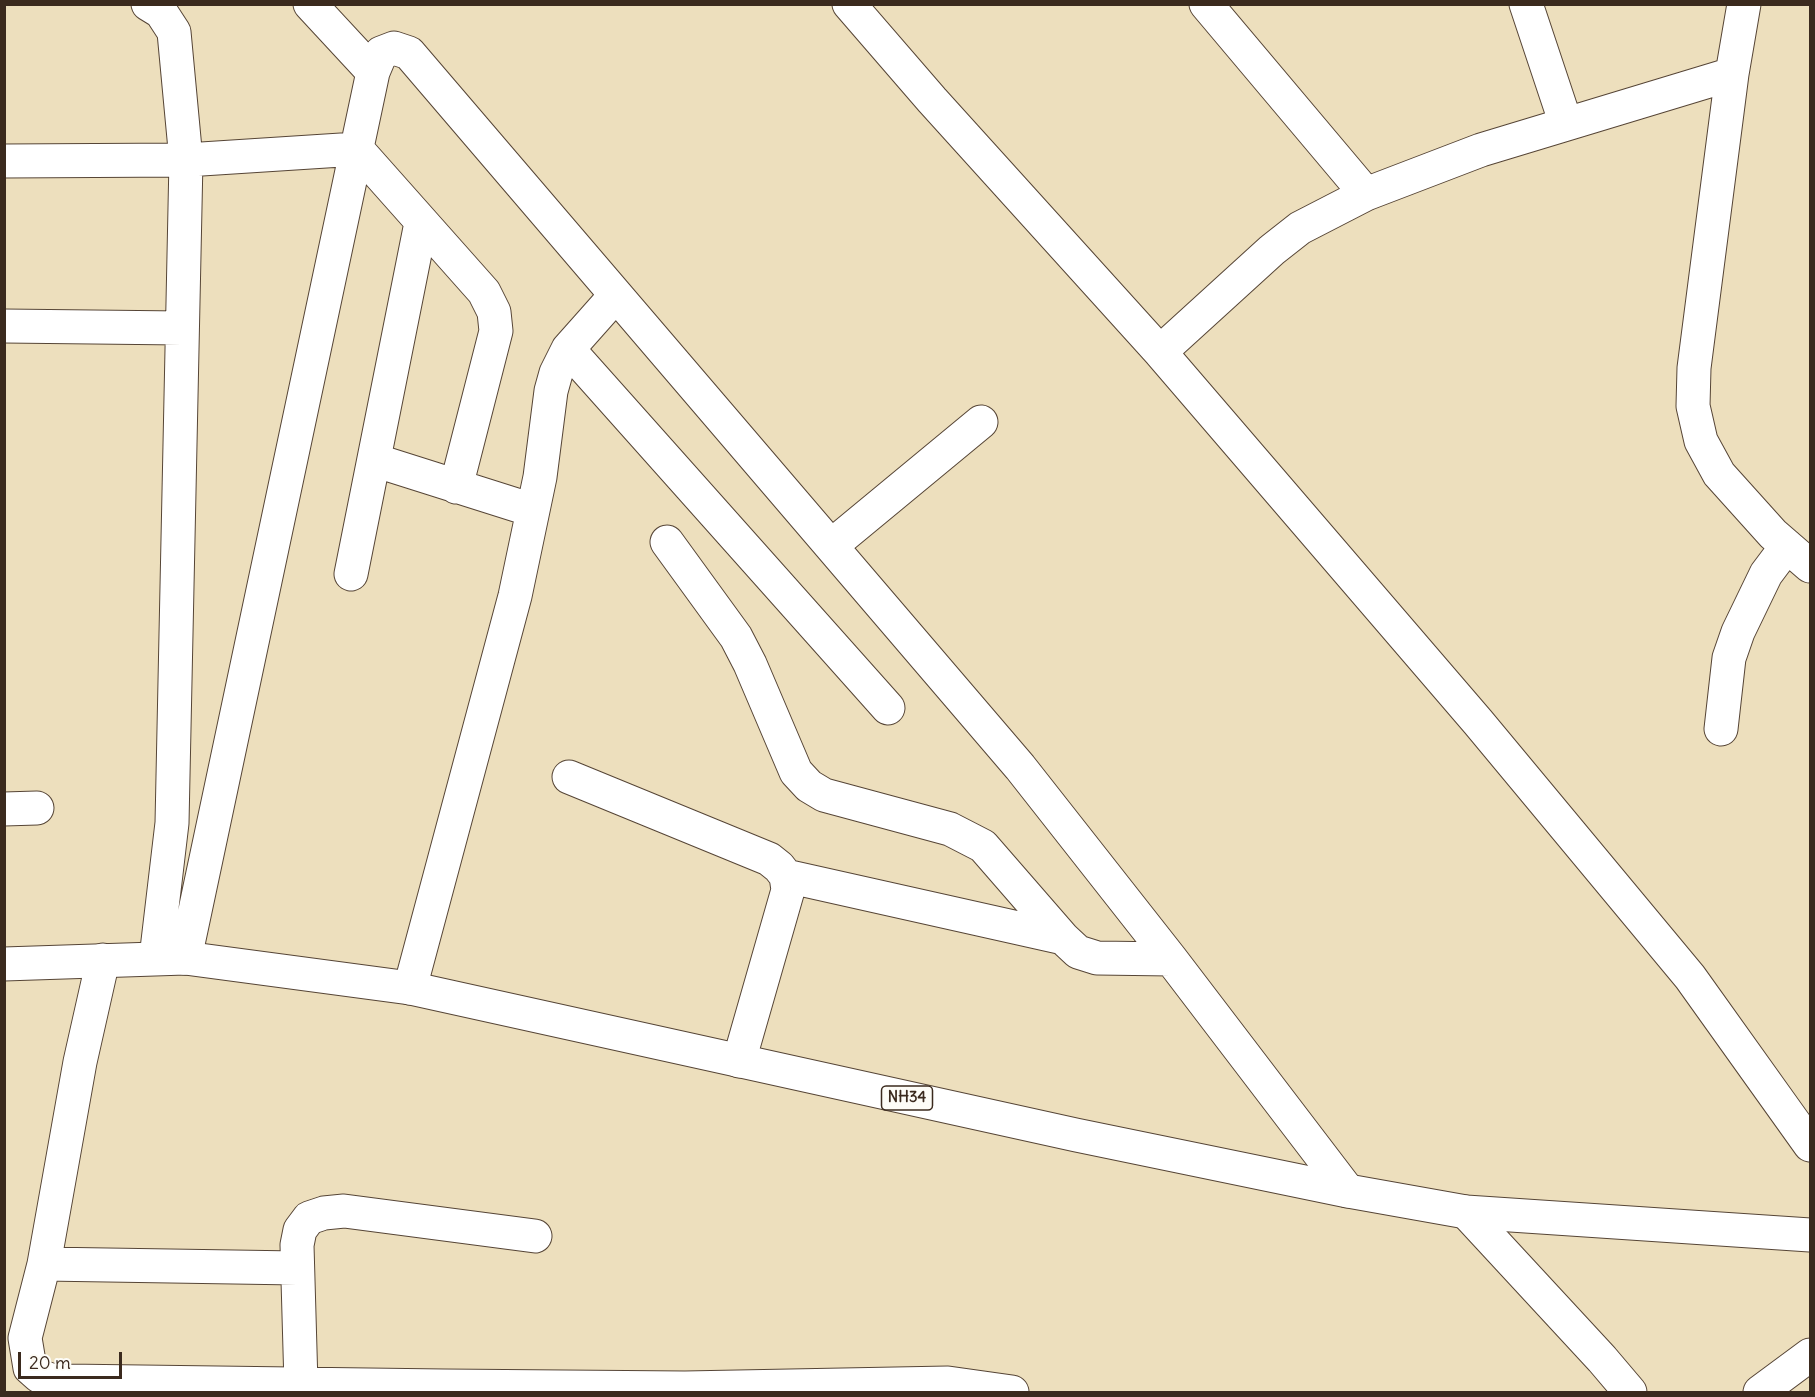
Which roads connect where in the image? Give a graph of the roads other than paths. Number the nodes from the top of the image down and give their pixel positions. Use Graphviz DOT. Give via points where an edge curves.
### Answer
graph roads {
  1 [pos="148,4"];
  2 [pos="310,4"];
  3 [pos="849,4"];
  4 [pos="1206,4"];
  5 [pos="1526,4"];
  6 [pos="1744,4"];
  7 [pos="373,72"];
  8 [pos="1732,74"];
  9 [pos="1566,124"];
  10 [pos="357,149"];
  11 [pos="4,160"];
  12 [pos="186,160"];
  13 [pos="1366,194"];
  14 [pos="421,223"];
  15 [pos="616,295"];
  16 [pos="4,326"];
  17 [pos="182,328"];
  18 [pos="568,349"];
  19 [pos="1160,352"];
  20 [pos="981,422"];
  21 [pos="374,460"];
  22 [pos="456,487"];
  23 [pos="532,510"];
  24 [pos="667,542"];
  25 [pos="831,546"];
  26 [pos="1799,556"];
  27 [pos="351,574"];
  28 [pos="888,708"];
  29 [pos="1721,729"];
  30 [pos="569,777"];
  31 [pos="36,808"];
  32 [pos="4,809"];
  33 [pos="786,876"];
  34 [pos="1063,938"];
  35 [pos="170,958"];
  36 [pos="103,960"];
  37 [pos="1171,960"];
  38 [pos="4,964"];
  39 [pos="410,988"];
  40 [pos="739,1061"];
  41 [pos="1810,1145"];
  42 [pos="1348,1191"];
  43 [pos="1467,1212"];
  44 [pos="1810,1235"];
  45 [pos="535,1236"];
  46 [pos="44,1264"];
  47 [pos="297,1268"];
  48 [pos="1810,1355"];
  49 [pos="34,1377"];
  50 [pos="301,1385"];
  51 [pos="770,1389"];
  52 [pos="1012,1392"];
  53 [pos="1630,1392"];
  54 [pos="1760,1392"];
  1 -- 12 [label="main road" via="161,12 174,32"];
  2 -- 7 [label="main road"];
  3 -- 19 [label="main road"];
  4 -- 13 [label="main road"];
  5 -- 9 [label="main road"];
  6 -- 8 [label="main road"];
  7 -- 10 [label="main road"];
  7 -- 15 [label="main road" via="381,53 394,48 409,53"];
  8 -- 9 [label="main road"];
  8 -- 26 [label="main road" via="1694,368 1693,406 1701,441 1719,474 1773,534"];
  9 -- 13 [label="main road" via="1482,150"];
  10 -- 12 [label="main road"];
  10 -- 14 [label="main road"];
  10 -- 35 [label="main road"];
  11 -- 12 [label="main road"];
  12 -- 17 [label="main road"];
  13 -- 19 [label="main road" via="1300,228"];
  14 -- 21 [label="main road"];
  14 -- 22 [label="main road" via="484,292 494,312 496,331"];
  15 -- 18 [label="main road"];
  15 -- 25 [label="main road"];
  16 -- 17 [label="main road"];
  17 -- 35 [label="main road"];
  18 -- 23 [label="main road" via="551,391"];
  18 -- 28 [label="main road"];
  19 -- 41 [label="main road" via="1478,722 1690,977"];
  20 -- 25 [label="main road"];
  21 -- 22 [label="main road"];
  21 -- 27 [label="main road"];
  22 -- 23 [label="main road"];
  23 -- 39 [label="main road" via="515,596"];
  24 -- 34 [label="main road" via="736,637 796,772 808,786 824,795 950,829 983,846"];
  25 -- 37 [label="main road" via="1020,767"];
  26 -- 29 [label="main road" via="1766,574 1737,632 1729,658"];
  30 -- 33 [label="main road" via="769,859"];
  31 -- 32 [label="main road"];
  33 -- 34 [label="main road"];
  33 -- 40 [label="main road" via="788,890"];
  34 -- 37 [label="main road" via="1078,952 1096,958"];
  35 -- 36 [label="main road, NH34"];
  35 -- 39 [label="main road, NH34"];
  36 -- 38 [label="main road, NH34"];
  36 -- 46 [label="main road" via="80,1062"];
  37 -- 42 [label="main road"];
  39 -- 40 [label="main road, NH34"];
  40 -- 42 [label="main road, NH34"];
  42 -- 43 [label="main road, NH34"];
  43 -- 44 [label="main road, NH34"];
  43 -- 53 [label="main road"];
  45 -- 47 [label="main road" via="344,1211 324,1213 309,1218 300,1230"];
  46 -- 47 [label="main road"];
  46 -- 49 [label="main road" via="25,1338"];
  47 -- 50 [label="main road"];
  48 -- 54 [label="main road"];
  49 -- 50 [label="main road"];
  50 -- 51 [label="main road"];
  51 -- 52 [label="main road" via="948,1383"];
}
